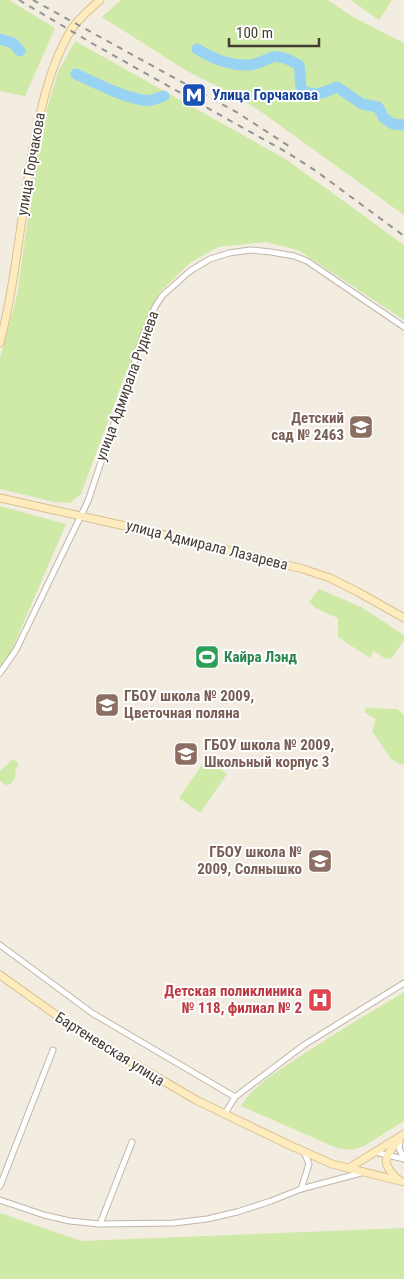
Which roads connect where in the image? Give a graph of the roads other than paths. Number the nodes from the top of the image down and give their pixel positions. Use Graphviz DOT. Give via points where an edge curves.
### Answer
graph roads {
  1 [pos="100,0"];
  2 [pos="404,327"];
  3 [pos="0,344"];
  4 [pos="0,498"];
  5 [pos="80,515"];
  6 [pos="404,618"];
  7 [pos="0,673"];
  8 [pos="0,945"];
  9 [pos="0,975"];
  10 [pos="404,983"];
  11 [pos="53,1050"];
  12 [pos="235,1097"];
  13 [pos="224,1115"];
  14 [pos="402,1136"];
  15 [pos="132,1142"];
  16 [pos="304,1152"];
  17 [pos="375,1152"];
  18 [pos="388,1156"];
  19 [pos="404,1159"];
  20 [pos="348,1168"];
  21 [pos="364,1172"];
  22 [pos="403,1182"];
  23 [pos="0,1186"];
  24 [pos="302,1189"];
  25 [pos="0,1200"];
  26 [pos="100,1224"];
  1 -- 3 [label="street, улица Горчакова" via="71,30 48,80"];
  2 -- 5 [label="street, улица Адмирала Руднева" via="319,269 294,256 250,250 210,259 169,288 155,307 118,406 88,501"];
  4 -- 5 [label="street, улица Адмирала Лазарева"];
  5 -- 6 [label="street, улица Адмирала Лазарева" via="322,575"];
  5 -- 7 [label="street, улица Адмирала Руднева" via="16,650"];
  8 -- 12 [label="street" via="92,1014"];
  9 -- 13 [label="street, Бартеневская улица" via="85,1035"];
  10 -- 12 [label="street" via="304,1045"];
  11 -- 23 [label="street"];
  12 -- 13 [label="street"];
  13 -- 16 [label="street, Бартеневская улица"];
  14 -- 17 [label="street"];
  14 -- 18 [label="street"];
  14 -- 19 [label="street" via="399,1148"];
  15 -- 26 [label="street"];
  16 -- 20 [label="street, Бартеневская улица"];
  16 -- 24 [label="street" via="309,1164"];
  17 -- 18 [label="street"];
  17 -- 20 [label="street"];
  18 -- 19 [label="street"];
  18 -- 22 [label="street" via="388,1169"];
  20 -- 21 [label="street, Бартеневская улица"];
  21 -- 22 [label="street, Бартеневская улица"];
  21 -- 24 [label="street"];
  24 -- 26 [label="street" via="249,1209 208,1219 156,1224"];
  25 -- 26 [label="street" via="44,1215"];
}
